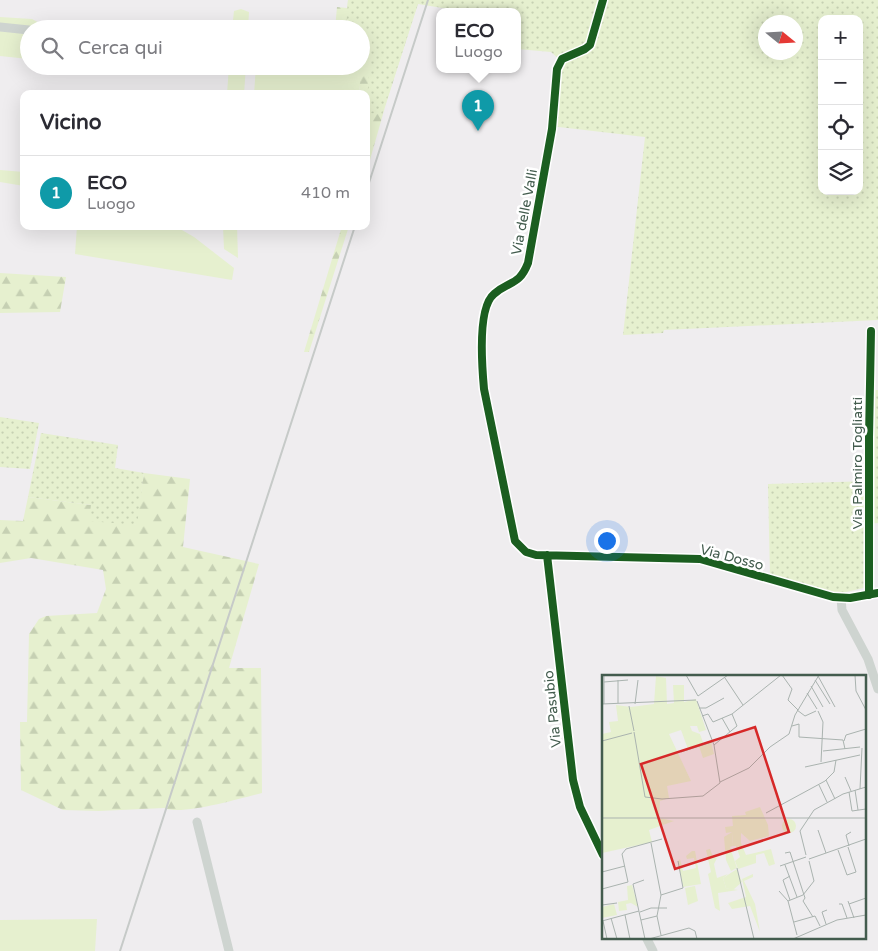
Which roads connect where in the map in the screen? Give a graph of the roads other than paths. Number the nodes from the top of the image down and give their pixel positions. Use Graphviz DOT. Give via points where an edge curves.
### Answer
graph roads {
  1 [pos="603,0"];
  2 [pos="0,27"];
  3 [pos="20,29"];
  4 [pos="871,331"];
  5 [pos="547,555"];
  6 [pos="874,594"];
  7 [pos="841,598"];
  8 [pos="878,689"];
  9 [pos="197,822"];
  10 [pos="602,853"];
  11 [pos="646,938"];
  12 [pos="229,951"];
  13 [pos="653,951"];
  1 -- 5 [label="street, Via delle Valli" via="590,45 562,59 557,69 552,129 528,263 520,278 489,299 484,313 484,389 513,533 526,552"];
  2 -- 3 [label="street"];
  4 -- 6 [label="street, Via Palmiro Togliatti" via="868,446"];
  5 -- 7 [label="street, Via Dosso" via="700,559"];
  5 -- 10 [label="street, Via Pasubio" via="573,780 580,807"];
  6 -- 7 [label="street, Via Dosso"];
  7 -- 8 [label="street" via="842,610 868,659"];
  9 -- 12 [label="street"];
  11 -- 13 [label="street"];
}
